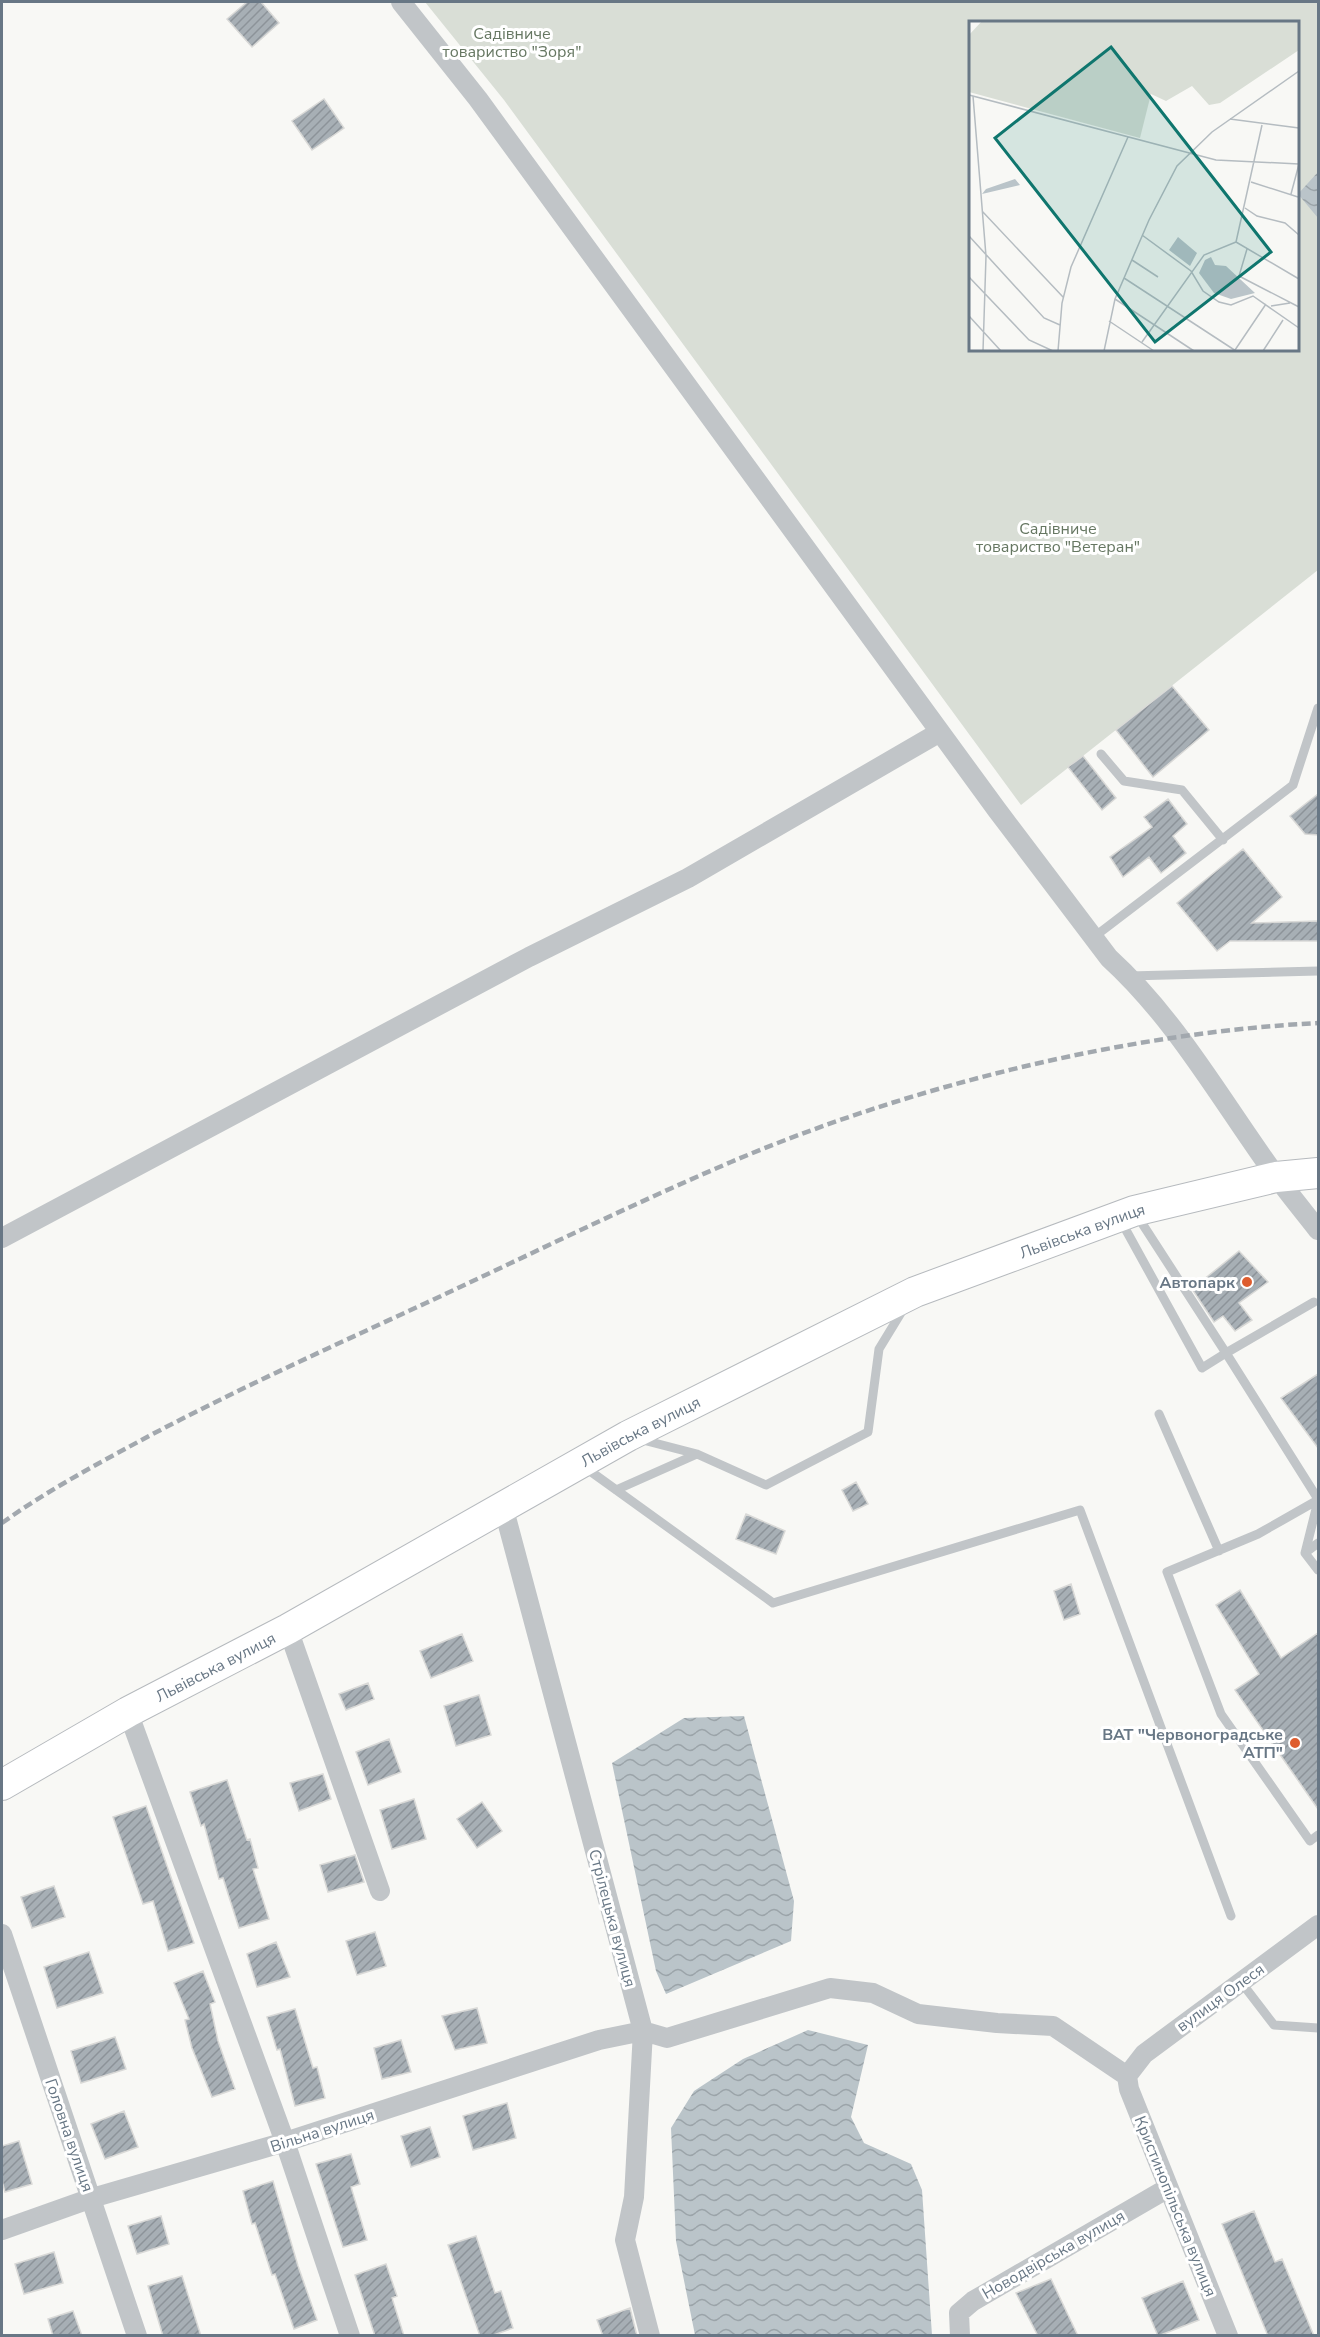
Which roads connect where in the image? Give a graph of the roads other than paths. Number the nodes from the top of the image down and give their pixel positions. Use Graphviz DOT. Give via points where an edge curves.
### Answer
graph roads {
  1 [pos="401,2"];
  2 [pos="1318,708"];
  3 [pos="940,732"];
  4 [pos="1101,754"];
  5 [pos="1223,840"];
  6 [pos="1094,937"];
  7 [pos="1318,971"];
  8 [pos="1129,976"];
  9 [pos="1318,1173"];
  10 [pos="1276,1177"];
  11 [pos="1126,1213"];
  12 [pos="1318,1230"];
  13 [pos="2,1238"];
  14 [pos="915,1292"];
  15 [pos="1314,1302"];
  16 [pos="1226,1353"];
  17 [pos="1159,1414"];
  18 [pos="628,1436"];
  19 [pos="697,1454"];
  20 [pos="579,1463"];
  21 [pos="616,1490"];
  22 [pos="1318,1500"];
  23 [pos="502,1506"];
  24 [pos="1318,1543"];
  25 [pos="1219,1551"];
  26 [pos="1305,1553"];
  27 [pos="1318,1570"];
  28 [pos="288,1629"];
  29 [pos="128,1712"];
  30 [pos="2,1785"];
  31 [pos="1318,1835"];
  32 [pos="380,1891"];
  33 [pos="1231,1916"];
  34 [pos="1318,1925"];
  35 [pos="2,1934"];
  36 [pos="1241,1982"];
  37 [pos="1318,2028"];
  38 [pos="644,2031"];
  39 [pos="1127,2076"];
  40 [pos="285,2142"];
  41 [pos="1168,2188"];
  42 [pos="92,2198"];
  43 [pos="2,2230"];
  44 [pos="137,2336"];
  45 [pos="350,2336"];
  46 [pos="650,2336"];
  47 [pos="960,2336"];
  48 [pos="1228,2336"];
  1 -- 3 [label="street" via="478,99"];
  2 -- 5 [label="lane" via="1293,785"];
  3 -- 6 [label="street"];
  3 -- 13 [label="street" via="688,878 529,957"];
  4 -- 5 [label="lane" via="1124,781 1182,790"];
  5 -- 6 [label="lane"];
  6 -- 8 [label="street"];
  7 -- 8 [label="lane"];
  8 -- 10 [label="street" via="1180,1037"];
  9 -- 10 [label="main road, Львівська вулиця"];
  10 -- 11 [label="main road, Львівська вулиця"];
  10 -- 12 [label="street"];
  11 -- 14 [label="main road, Львівська вулиця"];
  11 -- 16 [label="lane"];
  11 -- 16 [label="lane" via="1202,1368"];
  14 -- 18 [label="main road, Львівська вулиця"];
  14 -- 19 [label="lane" via="879,1349 868,1432 766,1485"];
  15 -- 16 [label="lane"];
  16 -- 22 [label="lane"];
  17 -- 25 [label="lane"];
  18 -- 19 [label="lane"];
  18 -- 20 [label="main road, Львівська вулиця"];
  19 -- 21 [label="lane"];
  20 -- 21 [label="lane"];
  20 -- 23 [label="main road, Львівська вулиця"];
  21 -- 33 [label="lane" via="773,1602 1080,1510"];
  22 -- 25 [label="lane"];
  22 -- 26 [label="lane"];
  23 -- 28 [label="main road, Львівська вулиця"];
  23 -- 38 [label="street, Стрілецька вулиця"];
  24 -- 26 [label="lane"];
  25 -- 31 [label="lane" via="1167,1572 1221,1714 1310,1841"];
  26 -- 27 [label="lane"];
  28 -- 29 [label="main road, Львівська вулиця"];
  28 -- 32 [label="street"];
  29 -- 30 [label="main road, Львівська вулиця"];
  29 -- 40 [label="street"];
  34 -- 36 [label="street, вулиця Олеся"];
  35 -- 42 [label="street, Головна вулиця"];
  36 -- 37 [label="lane" via="1274,2025"];
  36 -- 39 [label="street, вулиця Олеся" via="1144,2054"];
  38 -- 39 [label="street" via="667,2038 830,1988 873,1994 918,2014 1053,2026"];
  38 -- 40 [label="street, Вільна вулиця" via="599,2040"];
  38 -- 46 [label="street, Стрілецька вулиця" via="634,2197 626,2240"];
  39 -- 41 [label="street, Кристинопільська вулиця"];
  40 -- 42 [label="street, Вільна вулиця"];
  40 -- 45 [label="street"];
  41 -- 47 [label="street, Новодвірська вулиця" via="973,2301 959,2313"];
  41 -- 48 [label="street, Кристинопільська вулиця"];
  42 -- 43 [label="street, Вільна вулиця"];
  42 -- 44 [label="street, Головна вулиця"];
}
